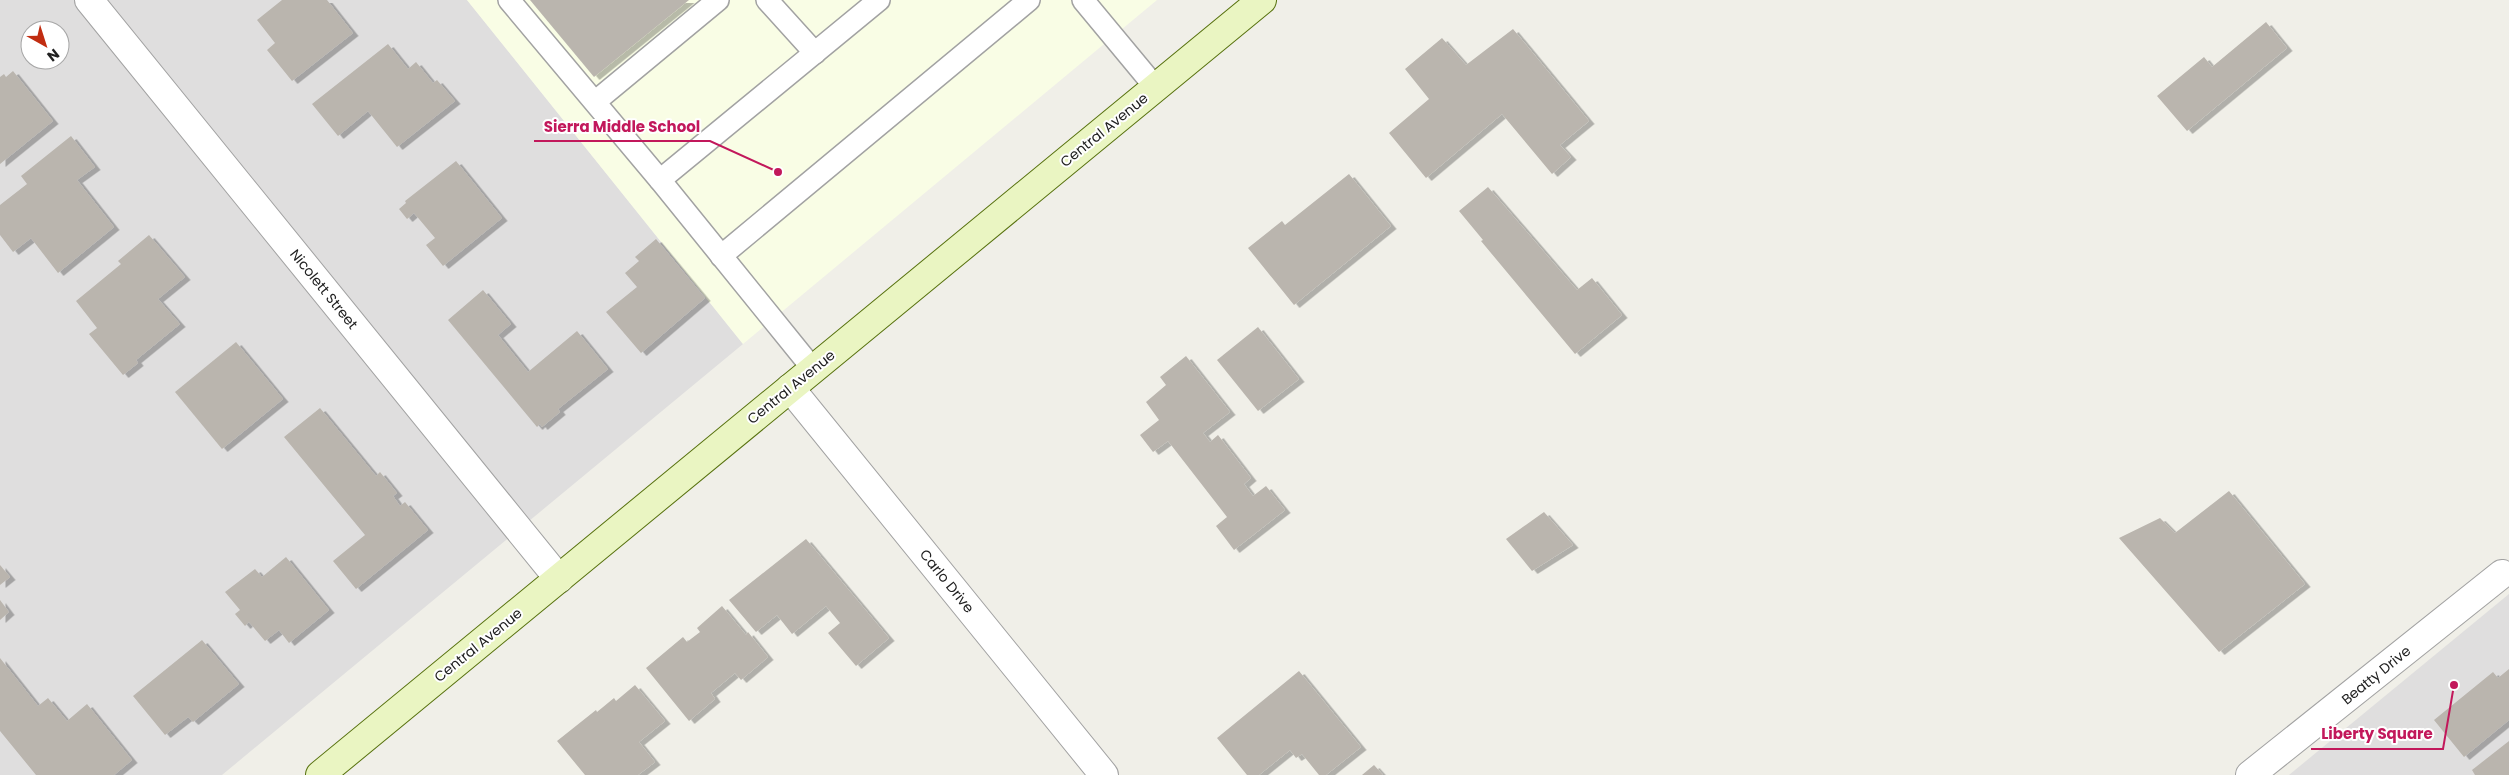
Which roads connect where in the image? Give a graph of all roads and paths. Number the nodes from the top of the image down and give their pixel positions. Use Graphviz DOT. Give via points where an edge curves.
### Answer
graph roads {
  1 [pos="89,0"];
  2 [pos="509,0"];
  3 [pos="718,0"];
  4 [pos="767,0"];
  5 [pos="879,0"];
  6 [pos="1030,0"];
  7 [pos="1083,0"];
  8 [pos="1262,0"];
  9 [pos="814,53"];
  10 [pos="1156,88"];
  11 [pos="596,101"];
  12 [pos="660,180"];
  13 [pos="721,256"];
  14 [pos="813,369"];
  15 [pos="790,388"];
  16 [pos="2502,574"];
  17 [pos="559,579"];
  18 [pos="320,775"];
  19 [pos="1104,775"];
  20 [pos="2250,775"];
  1 -- 17 [label="street, Nicolett Street"];
  2 -- 11 [label="lane"];
  3 -- 11 [label="lane"];
  4 -- 9 [label="lane"];
  5 -- 9 [label="lane"];
  6 -- 13 [label="lane"];
  7 -- 10 [label="lane"];
  8 -- 10 [label="main road, Central Avenue"];
  9 -- 12 [label="lane"];
  10 -- 14 [label="main road, Central Avenue"];
  11 -- 12 [label="lane"];
  12 -- 13 [label="lane"];
  13 -- 14 [label="lane"];
  14 -- 15 [label="main road, Central Avenue"];
  15 -- 17 [label="main road, Central Avenue"];
  15 -- 19 [label="street, Carlo Drive"];
  16 -- 20 [label="street, Beatty Drive"];
  17 -- 18 [label="main road, Central Avenue"];
}
